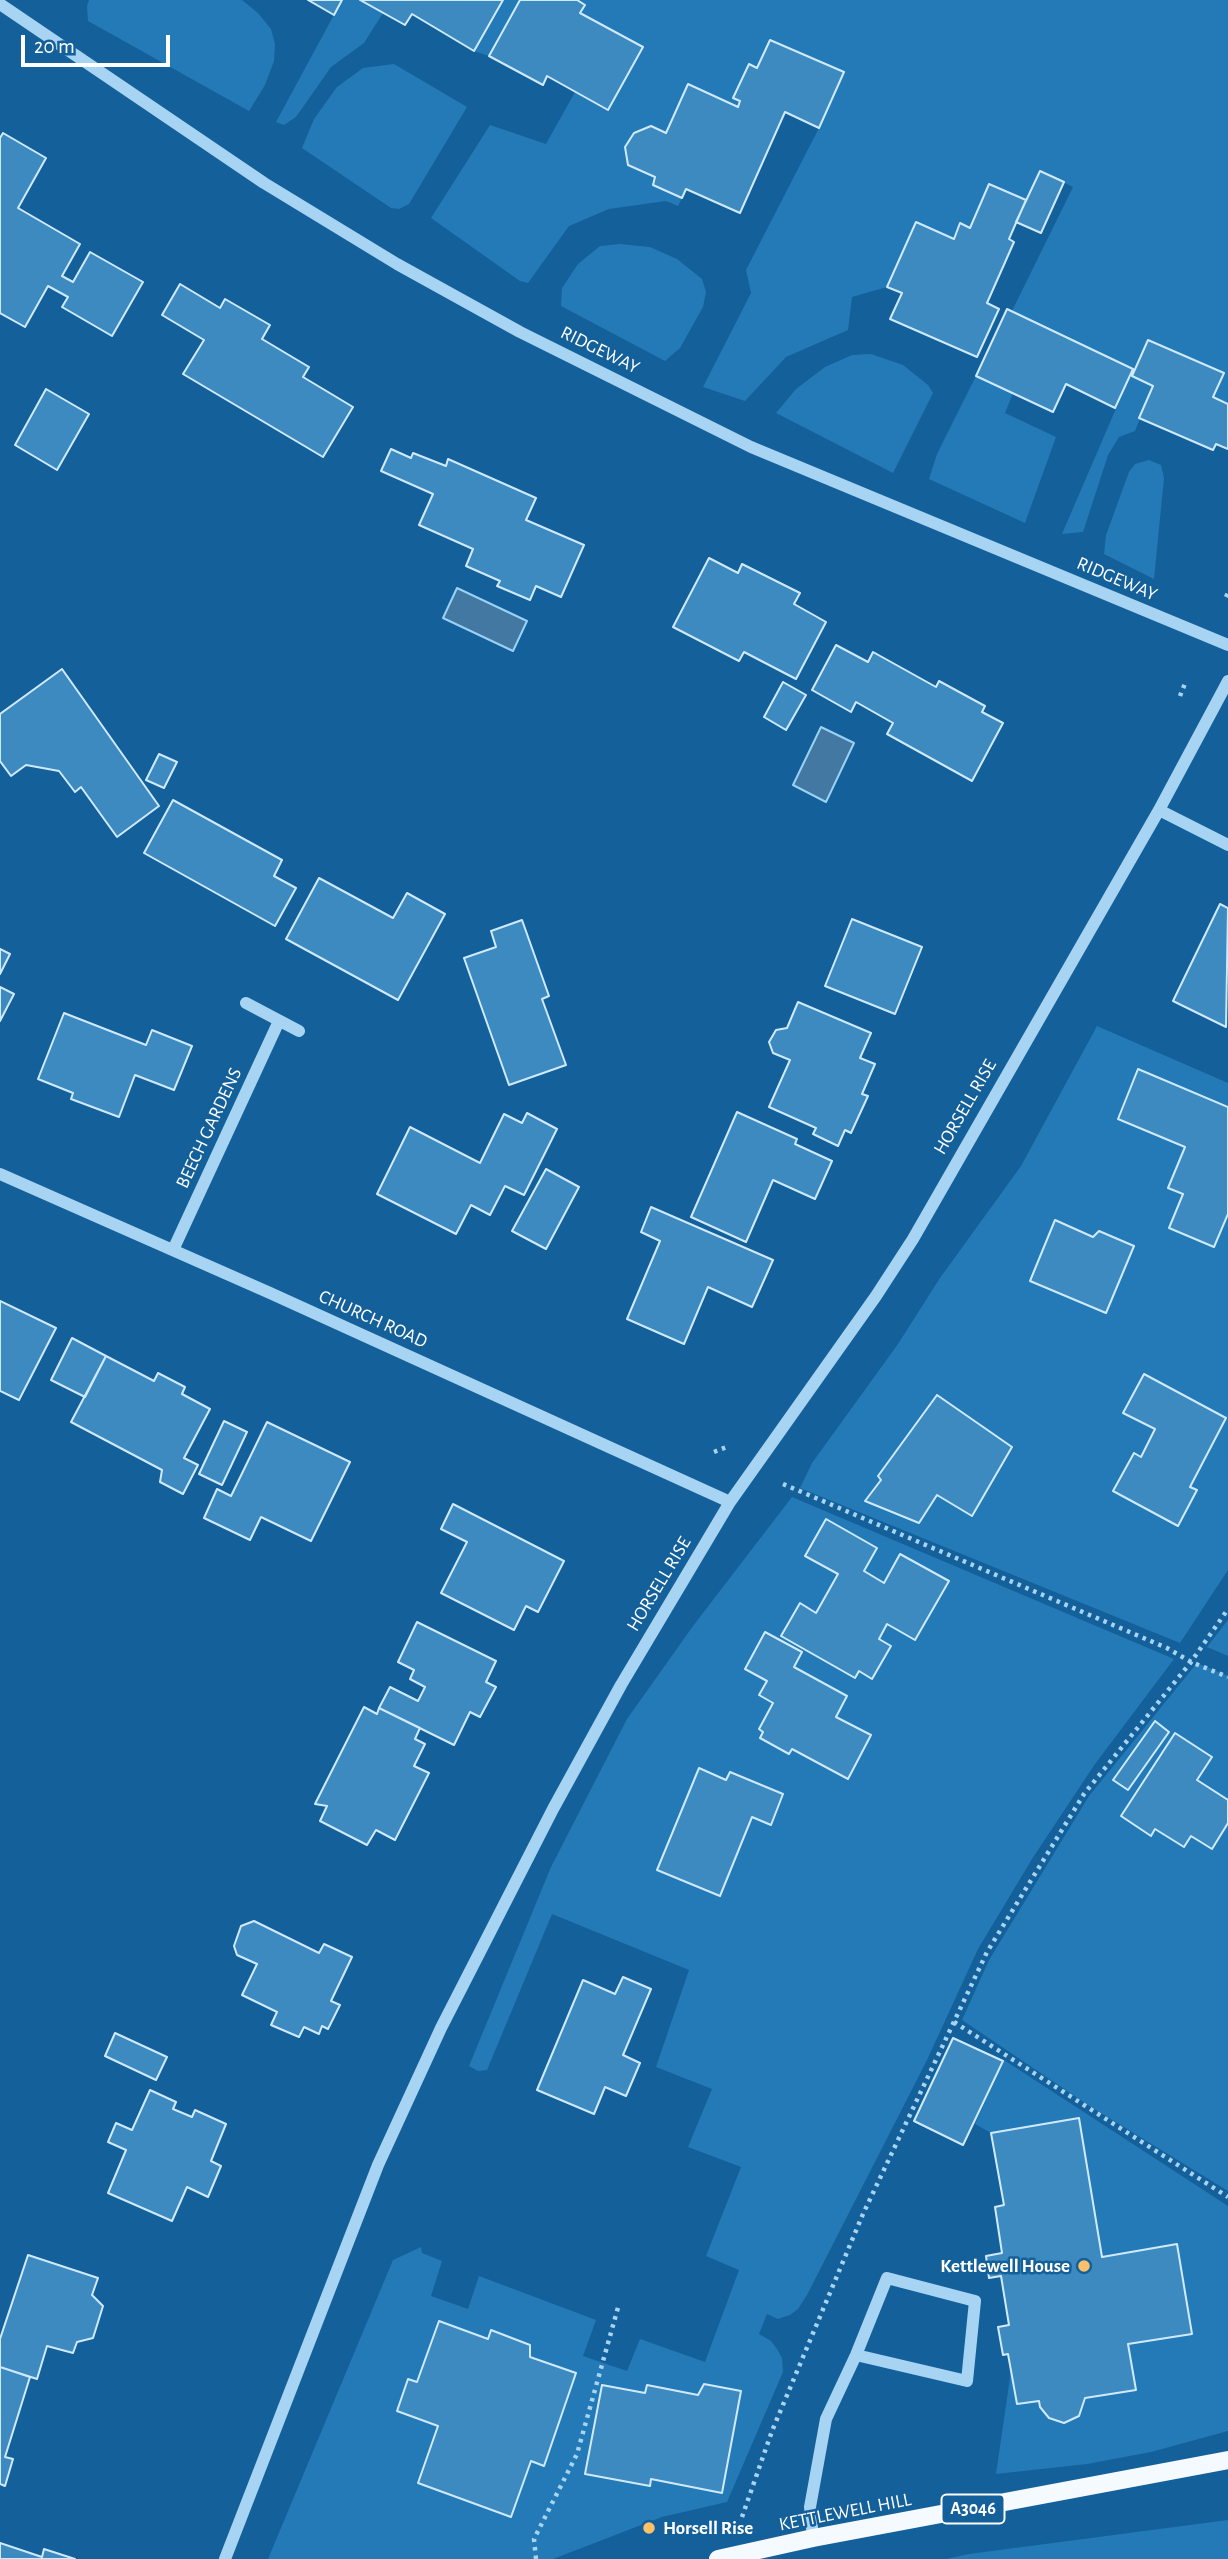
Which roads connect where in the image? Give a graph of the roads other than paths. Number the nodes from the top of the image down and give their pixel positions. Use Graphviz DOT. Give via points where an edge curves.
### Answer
graph roads {
  1 [pos="0,4"];
  2 [pos="1228,645"];
  3 [pos="1228,681"];
  4 [pos="1159,810"];
  5 [pos="1228,845"];
  6 [pos="246,1003"];
  7 [pos="279,1021"];
  8 [pos="299,1031"];
  9 [pos="0,1174"];
  10 [pos="173,1250"];
  11 [pos="730,1502"];
  12 [pos="856,2355"];
  13 [pos="1228,2460"];
  14 [pos="813,2538"];
  15 [pos="225,2559"];
  16 [pos="718,2559"];
  1 -- 2 [label="street, RIDGEWAY" via="264,183 520,332 751,447"];
  3 -- 4 [label="street, HORSELL RISE"];
  4 -- 5 [label="street"];
  4 -- 11 [label="street, HORSELL RISE" via="913,1239"];
  6 -- 7 [label="street"];
  7 -- 8 [label="street"];
  7 -- 10 [label="street, BEECH GARDENS"];
  9 -- 10 [label="street, CHURCH ROAD"];
  10 -- 11 [label="street, CHURCH ROAD"];
  11 -- 15 [label="street, HORSELL RISE" via="621,1685 441,2028 378,2165"];
  12 -- 12 [label="street" via="887,2278 975,2301 967,2381"];
  12 -- 14 [label="street" via="826,2419 810,2507"];
  13 -- 14 [label="main road, KETTLEWELL HILL / A3046"];
  14 -- 16 [label="main road, KETTLEWELL HILL / A3046"];
}
